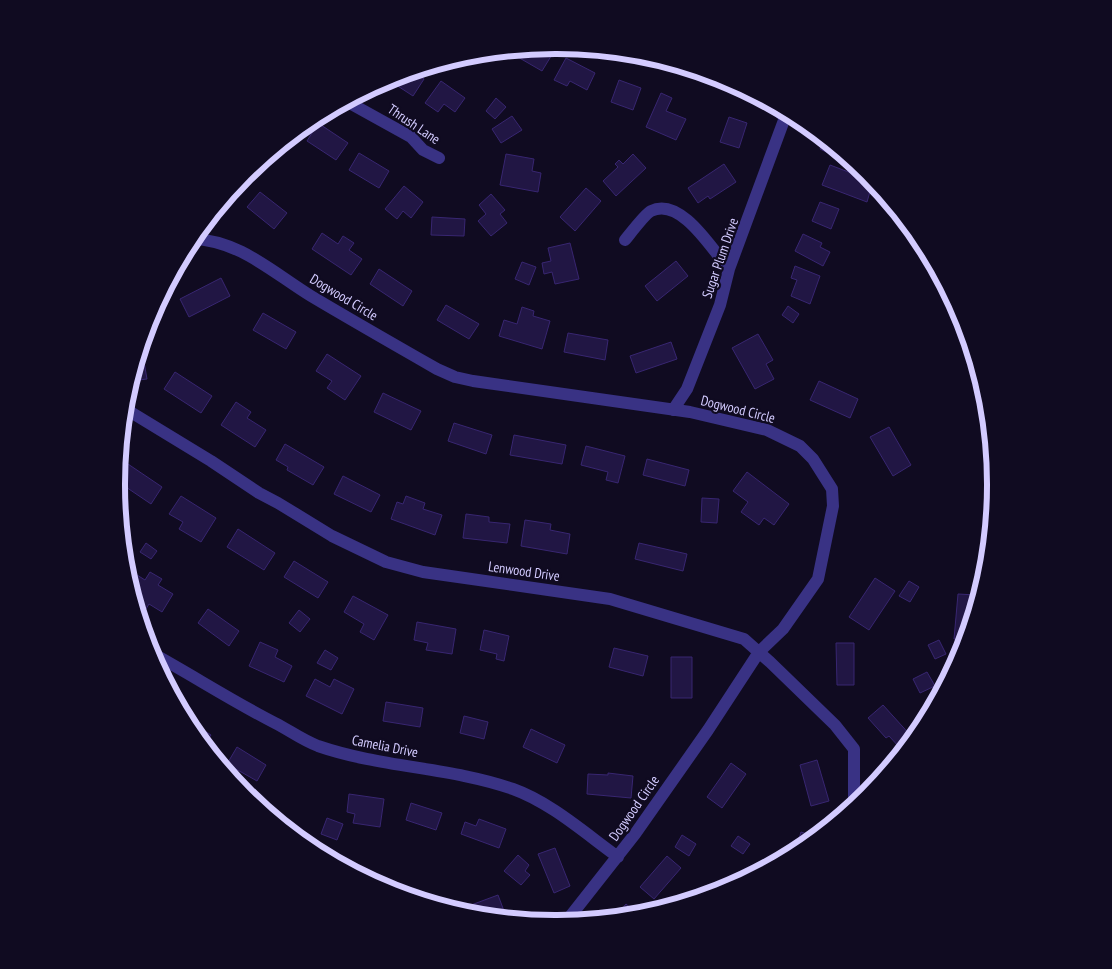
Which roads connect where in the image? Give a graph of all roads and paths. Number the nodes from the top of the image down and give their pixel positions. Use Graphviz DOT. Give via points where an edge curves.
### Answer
graph roads {
  1 [pos="353,105"];
  2 [pos="784,119"];
  3 [pos="439,158"];
  4 [pos="202,239"];
  5 [pos="625,240"];
  6 [pos="729,269"];
  7 [pos="673,410"];
  8 [pos="132,413"];
  9 [pos="760,652"];
  10 [pos="163,659"];
  11 [pos="854,795"];
  12 [pos="618,857"];
  13 [pos="572,914"];
  1 -- 3 [label="street, Thrush Lane" via="411,137 423,150"];
  2 -- 6 [label="street, Sugar Plum Drive"];
  4 -- 7 [label="street, Dogwood Circle" via="243,251 311,296 455,377"];
  5 -- 6 [label="street" via="650,211 676,211 696,228"];
  6 -- 7 [label="street, Sugar Plum Drive" via="720,305 699,359 687,389"];
  7 -- 9 [label="street, Dogwood Circle" via="767,430 786,438 813,458 832,489 833,506 818,579 787,623"];
  8 -- 9 [label="street, Lenwood Drive" via="332,536 386,562 424,572 610,600 744,639"];
  9 -- 11 [label="street, Lenwood Drive" via="835,725 854,749"];
  9 -- 12 [label="street, Dogwood Circle"];
  10 -- 12 [label="street, Camelia Drive" via="316,745 379,762 482,779 515,790 547,806"];
  12 -- 13 [label="street, Dogwood Circle"];
}
